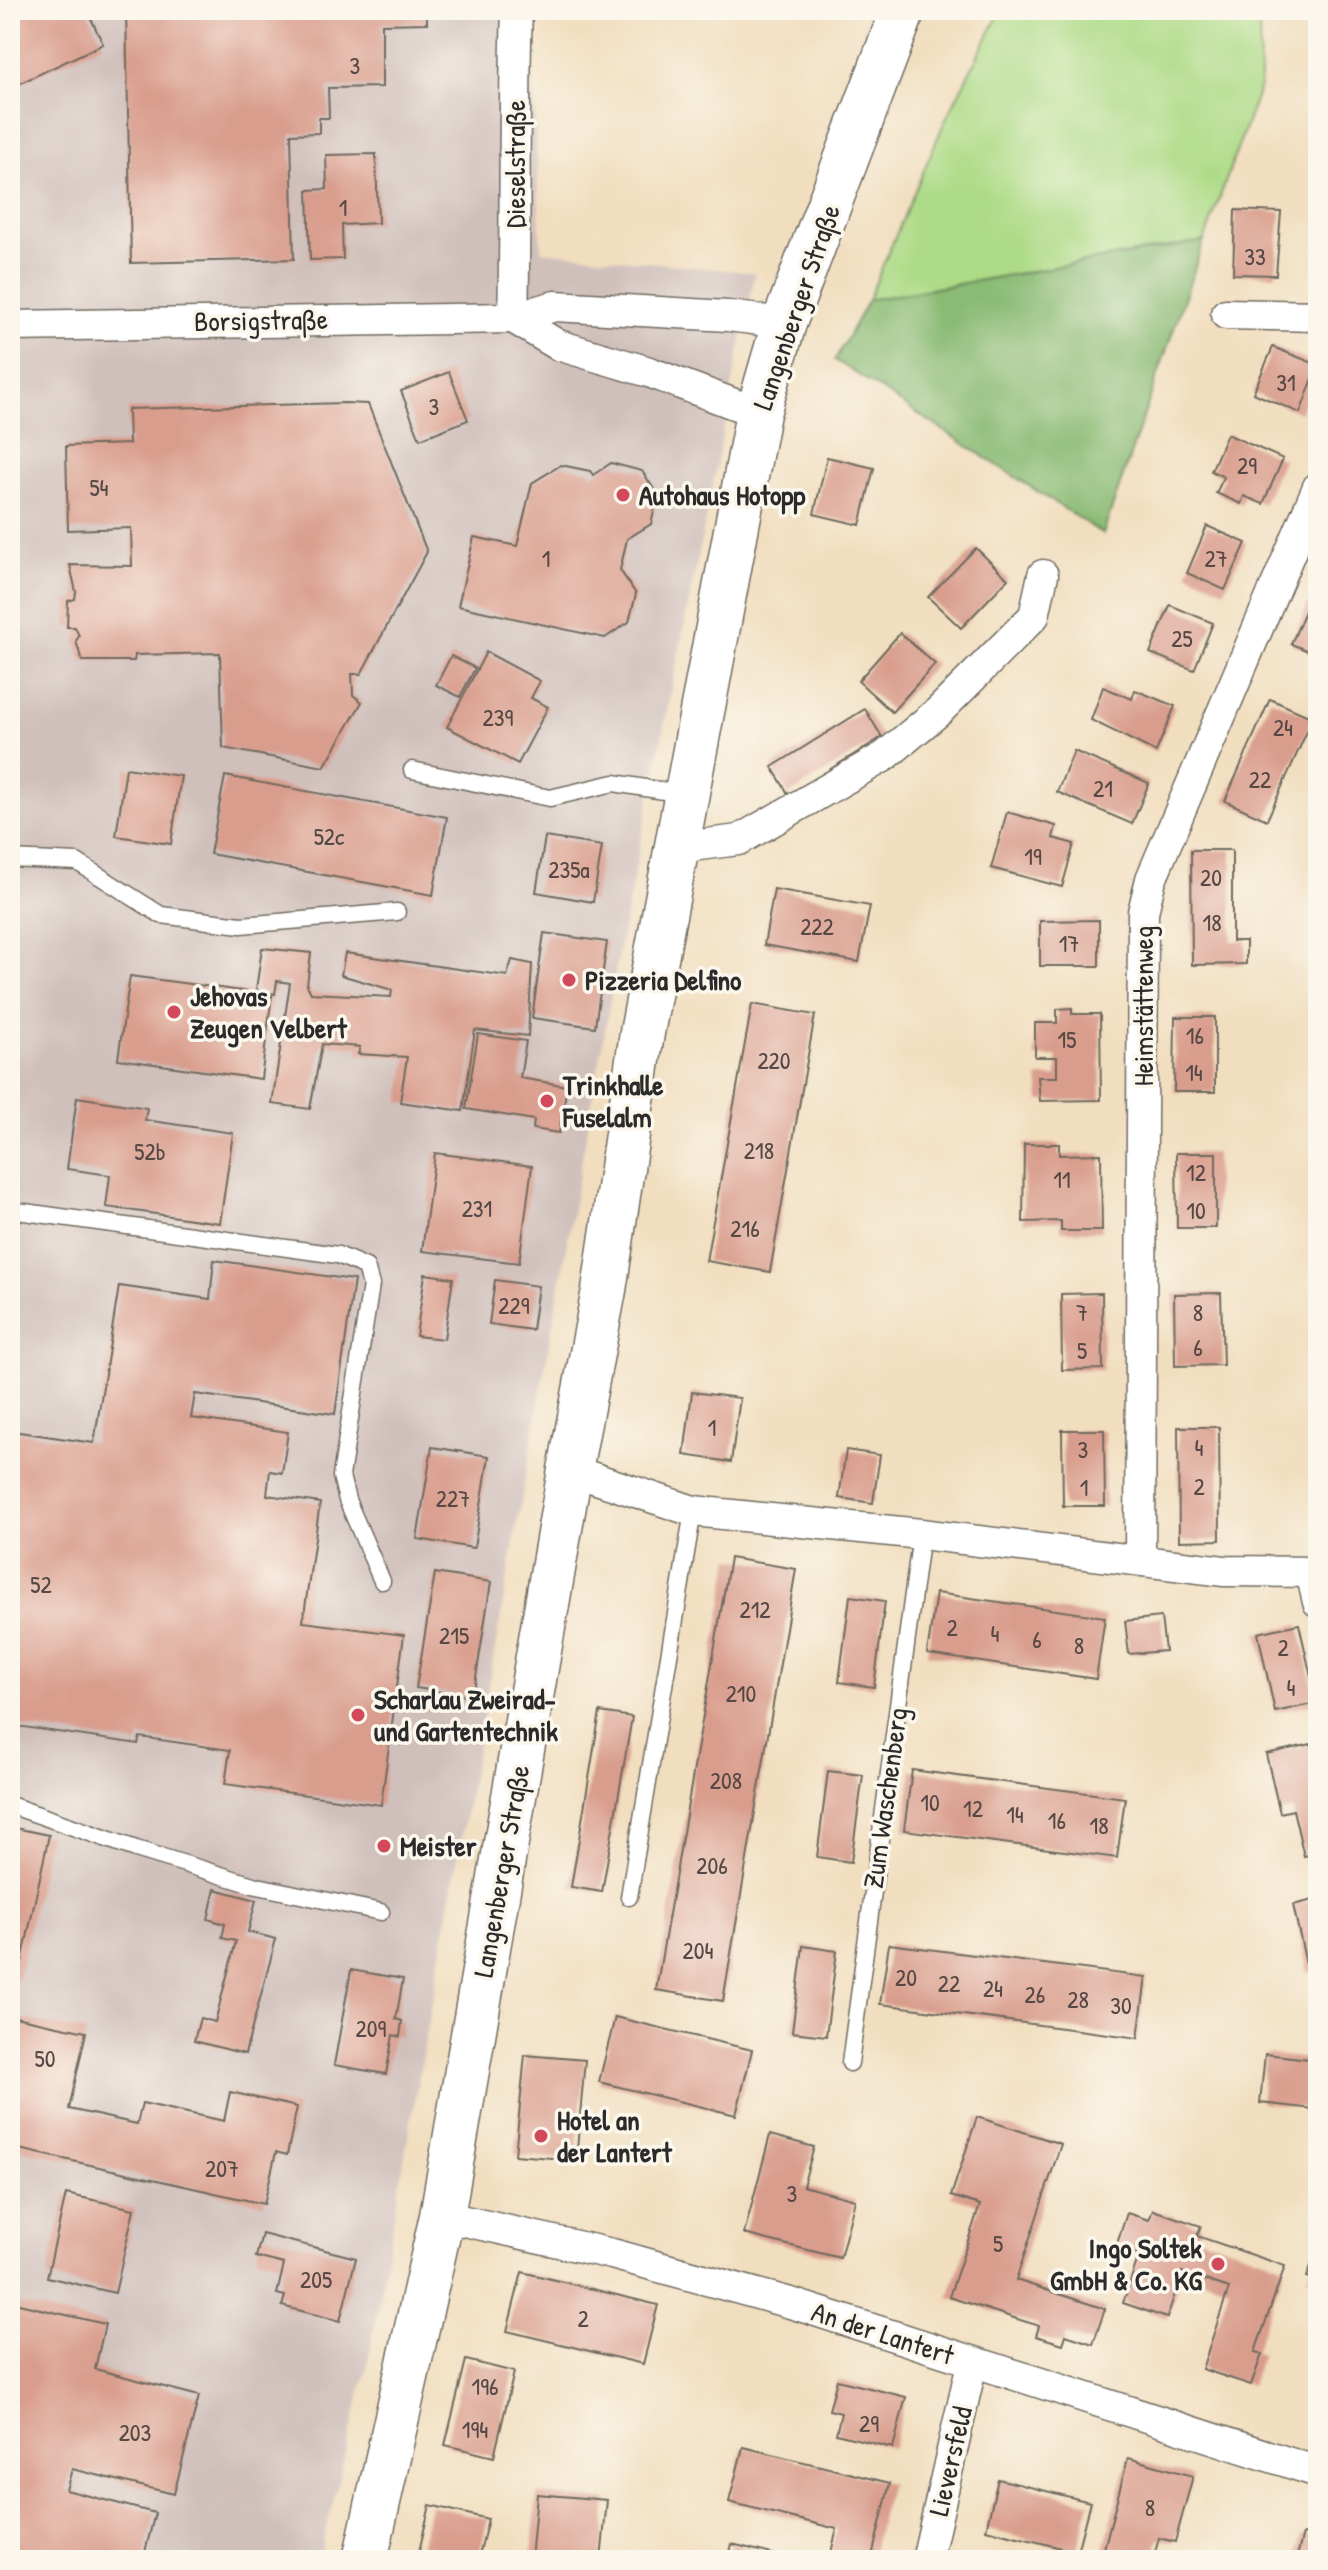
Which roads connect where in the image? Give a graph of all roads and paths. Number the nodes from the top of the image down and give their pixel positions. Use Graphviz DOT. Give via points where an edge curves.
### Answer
graph roads {
  1 [pos="517,10"];
  2 [pos="903,10"];
  3 [pos="1226,314"];
  4 [pos="1318,316"];
  5 [pos="513,318"];
  6 [pos="784,323"];
  7 [pos="10,326"];
  8 [pos="758,413"];
  9 [pos="1318,487"];
  10 [pos="1043,575"];
  11 [pos="412,770"];
  12 [pos="685,794"];
  13 [pos="675,848"];
  14 [pos="10,859"];
  15 [pos="397,912"];
  16 [pos="10,1210"];
  17 [pos="570,1470"];
  18 [pos="693,1511"];
  19 [pos="921,1534"];
  20 [pos="1140,1560"];
  21 [pos="382,1581"];
  22 [pos="1316,1583"];
  23 [pos="10,1805"];
  24 [pos="629,1897"];
  25 [pos="381,1912"];
  26 [pos="850,2063"];
  27 [pos="442,2216"];
  28 [pos="972,2363"];
  29 [pos="1318,2472"];
  30 [pos="365,2560"];
  31 [pos="927,2560"];
  1 -- 5 [label="street, Dieselstraße"];
  2 -- 6 [label="main road, Langenberger Straße"];
  3 -- 4 [label="street"];
  5 -- 6 [label="street, Borsigstraße" via="555,306"];
  5 -- 7 [label="street, Borsigstraße"];
  5 -- 8 [label="street" via="558,345"];
  6 -- 8 [label="main road, Langenberger Straße"];
  8 -- 12 [label="main road, Langenberger Straße"];
  9 -- 20 [label="street, Heimstättenweg" via="1151,879 1143,912"];
  10 -- 13 [label="street" via="1034,616 939,711 885,756 739,840"];
  11 -- 12 [label="lane" via="550,798 614,783"];
  12 -- 13 [label="main road, Langenberger Straße"];
  13 -- 17 [label="main road, Langenberger Straße"];
  14 -- 15 [label="lane" via="77,862 161,915 241,925"];
  16 -- 21 [label="lane" via="338,1255 366,1267 371,1285 341,1476"];
  17 -- 18 [label="street"];
  17 -- 27 [label="main road, Langenberger Straße"];
  18 -- 19 [label="street"];
  18 -- 24 [label="lane"];
  19 -- 20 [label="street"];
  19 -- 26 [label="lane, Zum Waschenberg"];
  20 -- 22 [label="street"];
  23 -- 25 [label="lane" via="253,1885"];
  27 -- 28 [label="street, An der Lantert" via="612,2254 794,2304"];
  27 -- 30 [label="main road, Langenberger Straße"];
  28 -- 29 [label="street, An der Lantert"];
  28 -- 31 [label="street, Lieversfeld"];
}
